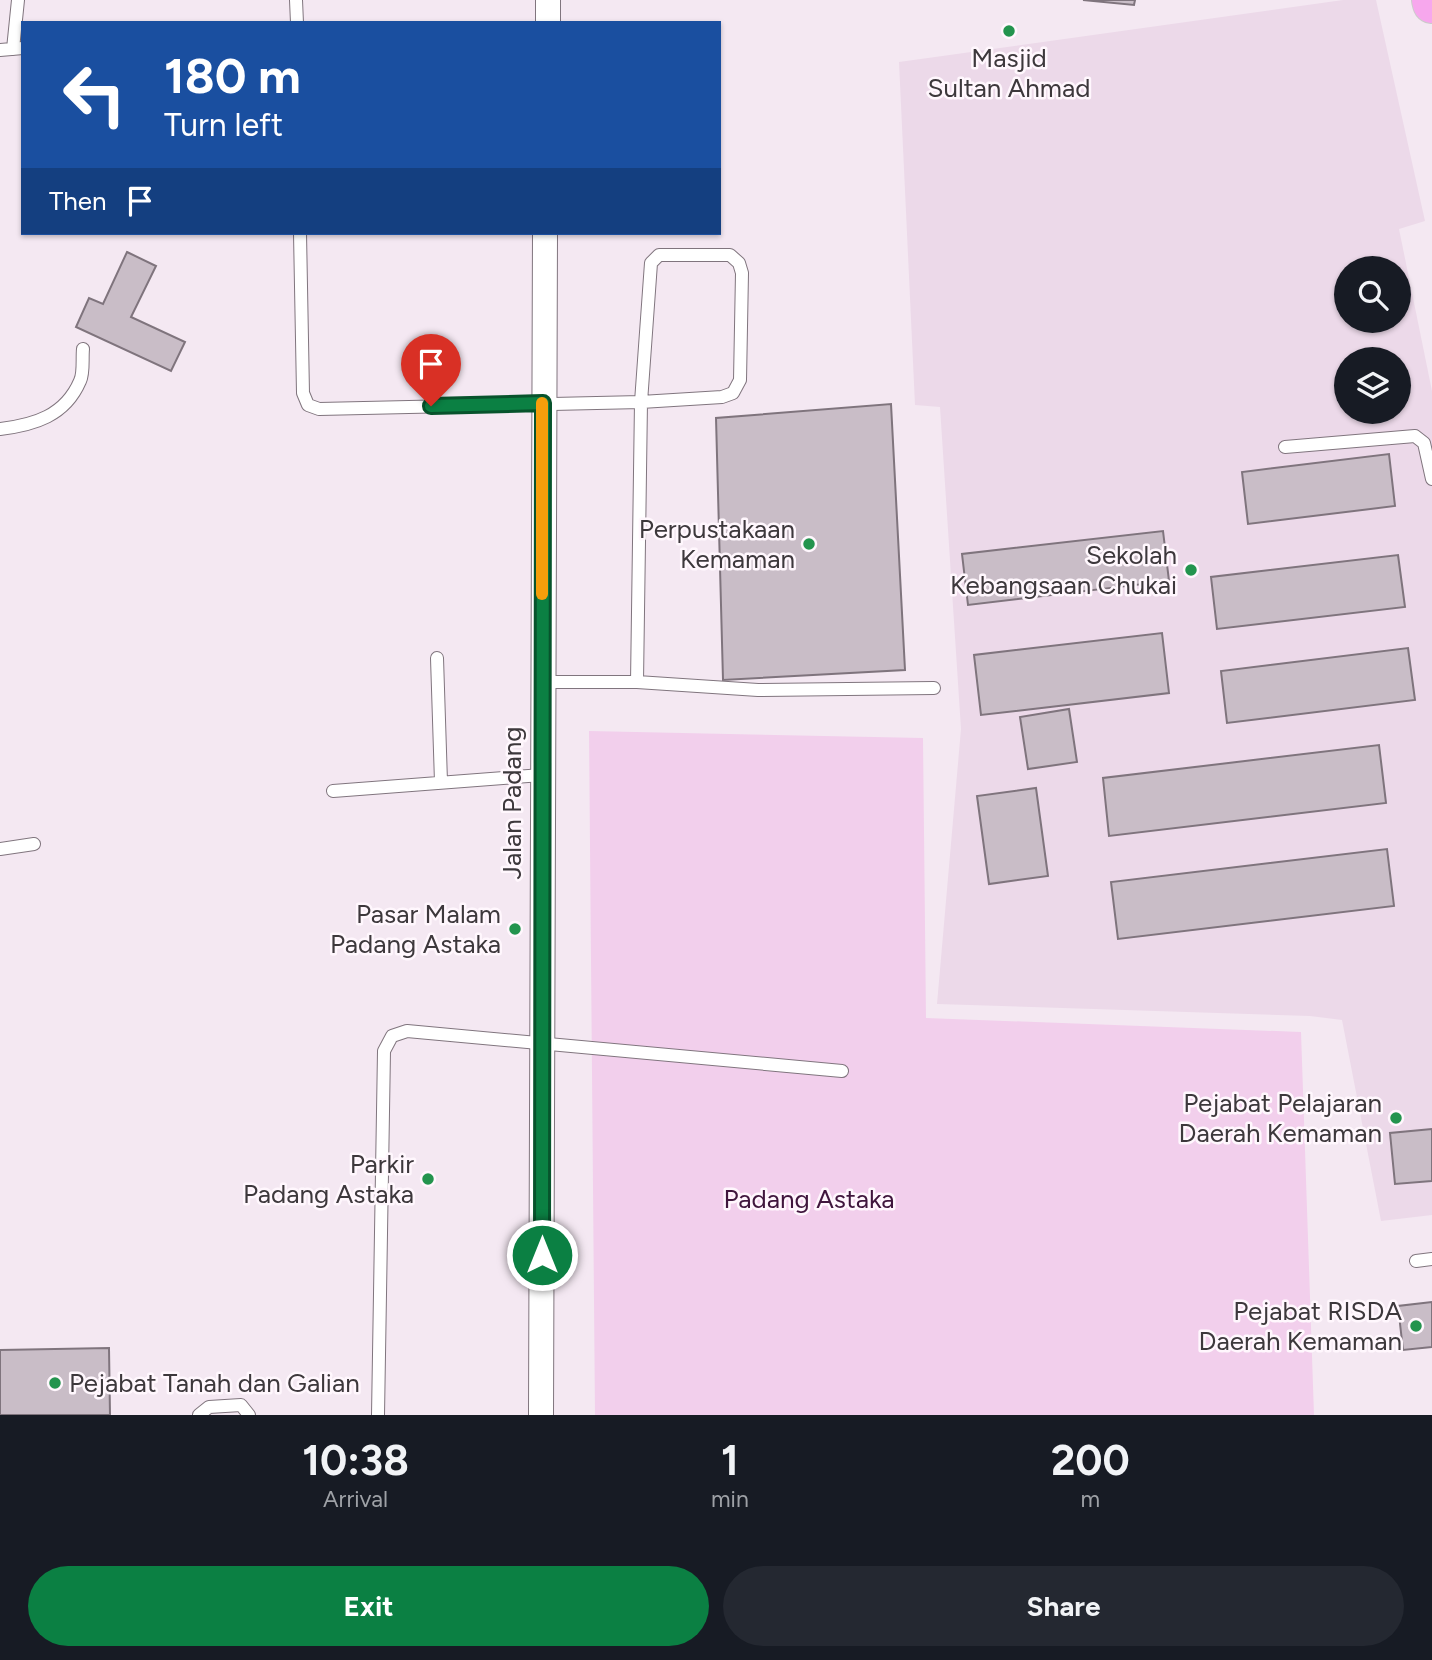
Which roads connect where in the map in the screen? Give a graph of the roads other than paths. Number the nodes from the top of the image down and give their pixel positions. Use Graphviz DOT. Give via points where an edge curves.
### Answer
graph roads {
  1 [pos="18,0"];
  2 [pos="296,0"];
  3 [pos="548,0"];
  4 [pos="297,21"];
  5 [pos="548,21"];
  6 [pos="12,49"];
  7 [pos="300,235"];
  8 [pos="545,235"];
  9 [pos="83,349"];
  10 [pos="640,402"];
  11 [pos="543,403"];
  12 [pos="0,429"];
  13 [pos="1285,447"];
  14 [pos="1432,478"];
  15 [pos="437,658"];
  16 [pos="542,682"];
  17 [pos="637,682"];
  18 [pos="934,688"];
  19 [pos="542,775"];
  20 [pos="442,782"];
  21 [pos="333,791"];
  22 [pos="34,845"];
  23 [pos="0,849"];
  24 [pos="543,1042"];
  25 [pos="842,1070"];
  26 [pos="1432,1259"];
  27 [pos="1416,1261"];
  28 [pos="199,1415"];
  29 [pos="249,1415"];
  30 [pos="378,1415"];
  31 [pos="541,1415"];
  1 -- 6 [label="lane"];
  2 -- 4 [label="lane"];
  3 -- 5 [label="street"];
  7 -- 11 [label="lane" via="303,393 308,405 319,409"];
  8 -- 11 [label="street, Jalan Padang"];
  9 -- 12 [label="lane" via="81,380 57,412 38,423"];
  10 -- 10 [label="lane" via="654,258 730,255 743,273 740,385 722,397"];
  10 -- 11 [label="lane"];
  10 -- 17 [label="lane"];
  11 -- 16 [label="street, Jalan Padang"];
  13 -- 14 [label="lane" via="1415,436 1424,443"];
  15 -- 20 [label="lane"];
  16 -- 17 [label="lane"];
  16 -- 19 [label="street, Jalan Padang"];
  17 -- 18 [label="lane" via="758,690"];
  19 -- 20 [label="lane"];
  19 -- 24 [label="street, Jalan Padang"];
  20 -- 21 [label="lane"];
  22 -- 23 [label="lane"];
  24 -- 25 [label="lane"];
  24 -- 30 [label="lane" via="407,1031 392,1036 384,1051"];
  24 -- 31 [label="street, Jalan Padang"];
  26 -- 27 [label="lane"];
  28 -- 29 [label="lane" via="209,1408 241,1405"];
}
